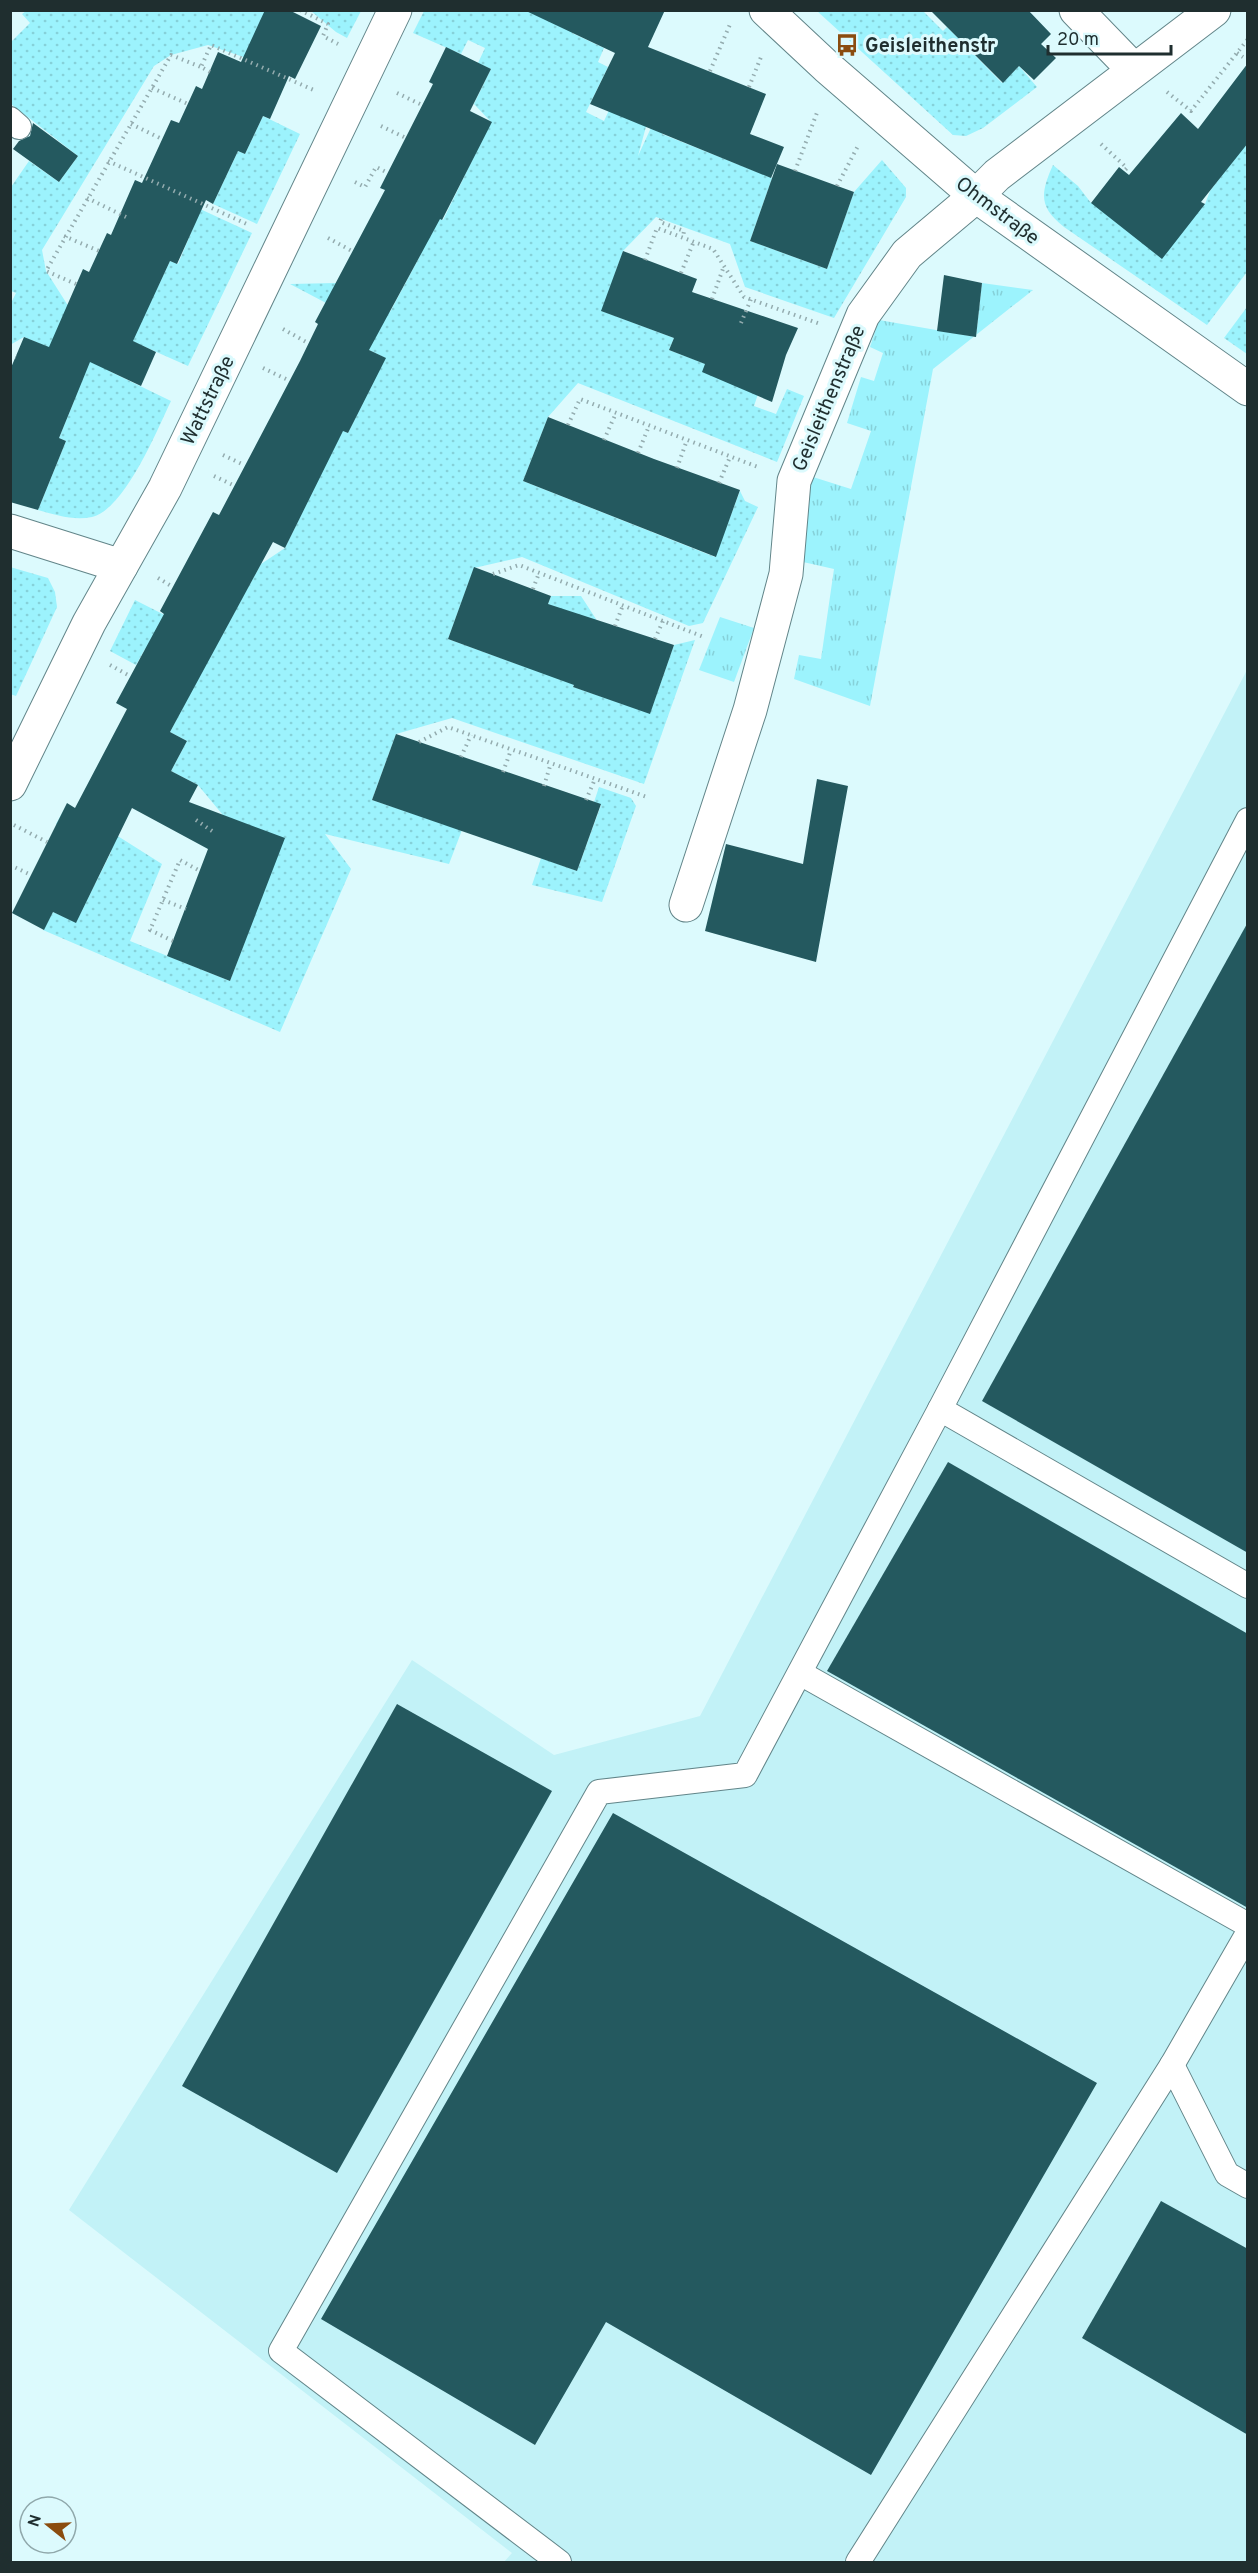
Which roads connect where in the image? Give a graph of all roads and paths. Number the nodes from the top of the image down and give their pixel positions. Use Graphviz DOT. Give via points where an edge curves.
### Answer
graph roads {
  1 [pos="300,10"];
  2 [pos="395,10"];
  3 [pos="766,10"];
  4 [pos="1076,10"];
  5 [pos="1214,10"];
  6 [pos="731,21"];
  7 [pos="1248,39"];
  8 [pos="346,48"];
  9 [pos="764,51"];
  10 [pos="1237,53"];
  11 [pos="1243,57"];
  12 [pos="201,67"];
  13 [pos="1134,70"];
  14 [pos="710,71"];
  15 [pos="210,72"];
  16 [pos="749,87"];
  17 [pos="152,88"];
  18 [pos="1166,91"];
  19 [pos="396,92"];
  20 [pos="324,94"];
  21 [pos="188,104"];
  22 [pos="422,105"];
  23 [pos="820,105"];
  24 [pos="1191,111"];
  25 [pos="1186,118"];
  26 [pos="371,121"];
  27 [pos="130,124"];
  28 [pos="406,138"];
  29 [pos="862,138"];
  30 [pos="162,139"];
  31 [pos="1097,140"];
  32 [pos="108,161"];
  33 [pos="795,171"];
  34 [pos="1124,171"];
  35 [pos="388,173"];
  36 [pos="349,179"];
  37 [pos="837,186"];
  38 [pos="976,196"];
  39 [pos="87,198"];
  40 [pos="126,217"];
  41 [pos="661,219"];
  42 [pos="258,230"];
  43 [pos="324,235"];
  44 [pos="64,236"];
  45 [pos="683,237"];
  46 [pos="694,241"];
  47 [pos="99,250"];
  48 [pos="352,251"];
  49 [pos="645,260"];
  50 [pos="724,266"];
  51 [pos="681,273"];
  52 [pos="76,284"];
  53 [pos="712,299"];
  54 [pos="751,299"];
  55 [pos="741,323"];
  56 [pos="824,326"];
  57 [pos="281,328"];
  58 [pos="308,343"];
  59 [pos="262,367"];
  60 [pos="290,381"];
  61 [pos="1248,389"];
  62 [pos="616,413"];
  63 [pos="568,425"];
  64 [pos="649,426"];
  65 [pos="604,440"];
  66 [pos="687,440"];
  67 [pos="216,452"];
  68 [pos="638,453"];
  69 [pos="730,457"];
  70 [pos="244,465"];
  71 [pos="677,468"];
  72 [pos="759,468"];
  73 [pos="719,483"];
  74 [pos="10,531"];
  75 [pos="121,566"];
  76 [pos="539,573"];
  77 [pos="493,574"];
  78 [pos="533,589"];
  79 [pos="623,605"];
  80 [pos="663,621"];
  81 [pos="615,626"];
  82 [pos="704,638"];
  83 [pos="655,639"];
  84 [pos="104,662"];
  85 [pos="130,675"];
  86 [pos="471,735"];
  87 [pos="419,742"];
  88 [pos="512,750"];
  89 [pos="461,757"];
  90 [pos="551,763"];
  91 [pos="503,772"];
  92 [pos="595,778"];
  93 [pos="10,784"];
  94 [pos="544,786"];
  95 [pos="647,797"];
  96 [pos="586,800"];
  97 [pos="196,820"];
  98 [pos="1248,820"];
  99 [pos="14,825"];
  100 [pos="215,833"];
  101 [pos="47,842"];
  102 [pos="10,866"];
  103 [pos="200,871"];
  104 [pos="31,875"];
  105 [pos="163,900"];
  106 [pos="686,906"];
  107 [pos="186,909"];
  108 [pos="173,941"];
  109 [pos="940,1410"];
  110 [pos="1248,1586"];
  111 [pos="800,1673"];
  112 [pos="1248,1925"];
  113 [pos="1248,1933"];
  114 [pos="1172,2065"];
  115 [pos="1248,2186"];
  116 [pos="558,2562"];
  117 [pos="858,2562"];
  1 -- 8 [label="path" via="328,24 323,36"];
  2 -- 75 [label="street, Wattstraße" via="165,488"];
  3 -- 38 [label="street, Ohmstraße"];
  4 -- 13 [label="street"];
  5 -- 13 [label="street, Geisleithenstraße"];
  6 -- 14 [label="path"];
  7 -- 10 [label="path"];
  9 -- 16 [label="path"];
  10 -- 11 [label="path"];
  10 -- 24 [label="path"];
  12 -- 15 [label="path"];
  12 -- 17 [label="path" via="171,54"];
  12 -- 20 [label="path" via="212,45"];
  13 -- 38 [label="street, Geisleithenstraße" via="997,175"];
  17 -- 21 [label="path"];
  17 -- 27 [label="path"];
  18 -- 24 [label="path"];
  19 -- 22 [label="path"];
  23 -- 33 [label="path"];
  24 -- 25 [label="path"];
  26 -- 28 [label="path"];
  27 -- 30 [label="path"];
  27 -- 32 [label="path"];
  29 -- 37 [label="path"];
  31 -- 34 [label="path" via="1127,168"];
  32 -- 39 [label="path"];
  32 -- 42 [label="path"];
  35 -- 36 [label="path" via="376,167 365,188"];
  38 -- 61 [label="street, Ohmstraße"];
  38 -- 106 [label="street, Geisleithenstraße" via="907,254 863,315 794,482 786,574 750,710"];
  39 -- 40 [label="path"];
  39 -- 44 [label="path"];
  41 -- 45 [label="path" via="660,222 685,229"];
  43 -- 48 [label="path"];
  44 -- 47 [label="path"];
  44 -- 52 [label="path" via="46,271"];
  45 -- 46 [label="path"];
  45 -- 49 [label="path" via="657,228"];
  46 -- 50 [label="path" via="713,249"];
  46 -- 51 [label="path"];
  50 -- 53 [label="path"];
  50 -- 54 [label="path" via="744,297"];
  54 -- 55 [label="path"];
  54 -- 56 [label="path"];
  57 -- 58 [label="path"];
  59 -- 60 [label="path"];
  62 -- 63 [label="path" via="580,399"];
  62 -- 64 [label="path"];
  62 -- 65 [label="path"];
  64 -- 66 [label="path"];
  64 -- 68 [label="path"];
  66 -- 69 [label="path"];
  66 -- 71 [label="path"];
  67 -- 70 [label="path"];
  69 -- 72 [label="path"];
  69 -- 73 [label="path"];
  74 -- 75 [label="street"];
  75 -- 93 [label="street, Wattstraße"];
  76 -- 77 [label="path" via="519,565"];
  76 -- 78 [label="path"];
  76 -- 79 [label="path"];
  79 -- 80 [label="path"];
  79 -- 81 [label="path"];
  80 -- 82 [label="path"];
  80 -- 83 [label="path"];
  84 -- 85 [label="path"];
  86 -- 87 [label="path" via="448,728"];
  86 -- 88 [label="path"];
  86 -- 89 [label="path"];
  88 -- 90 [label="path"];
  88 -- 91 [label="path"];
  90 -- 92 [label="path"];
  90 -- 94 [label="path"];
  92 -- 95 [label="path"];
  92 -- 96 [label="path"];
  97 -- 100 [label="path"];
  98 -- 109 [label="lane"];
  99 -- 101 [label="path"];
  102 -- 104 [label="path"];
  103 -- 105 [label="path" via="180,860"];
  105 -- 107 [label="path"];
  105 -- 108 [label="path" via="150,930"];
  109 -- 110 [label="lane"];
  109 -- 111 [label="lane"];
  111 -- 112 [label="lane"];
  111 -- 116 [label="lane" via="745,1775 599,1792 281,2351"];
  113 -- 114 [label="lane"];
  114 -- 115 [label="lane" via="1227,2174"];
  114 -- 117 [label="lane"];
}
